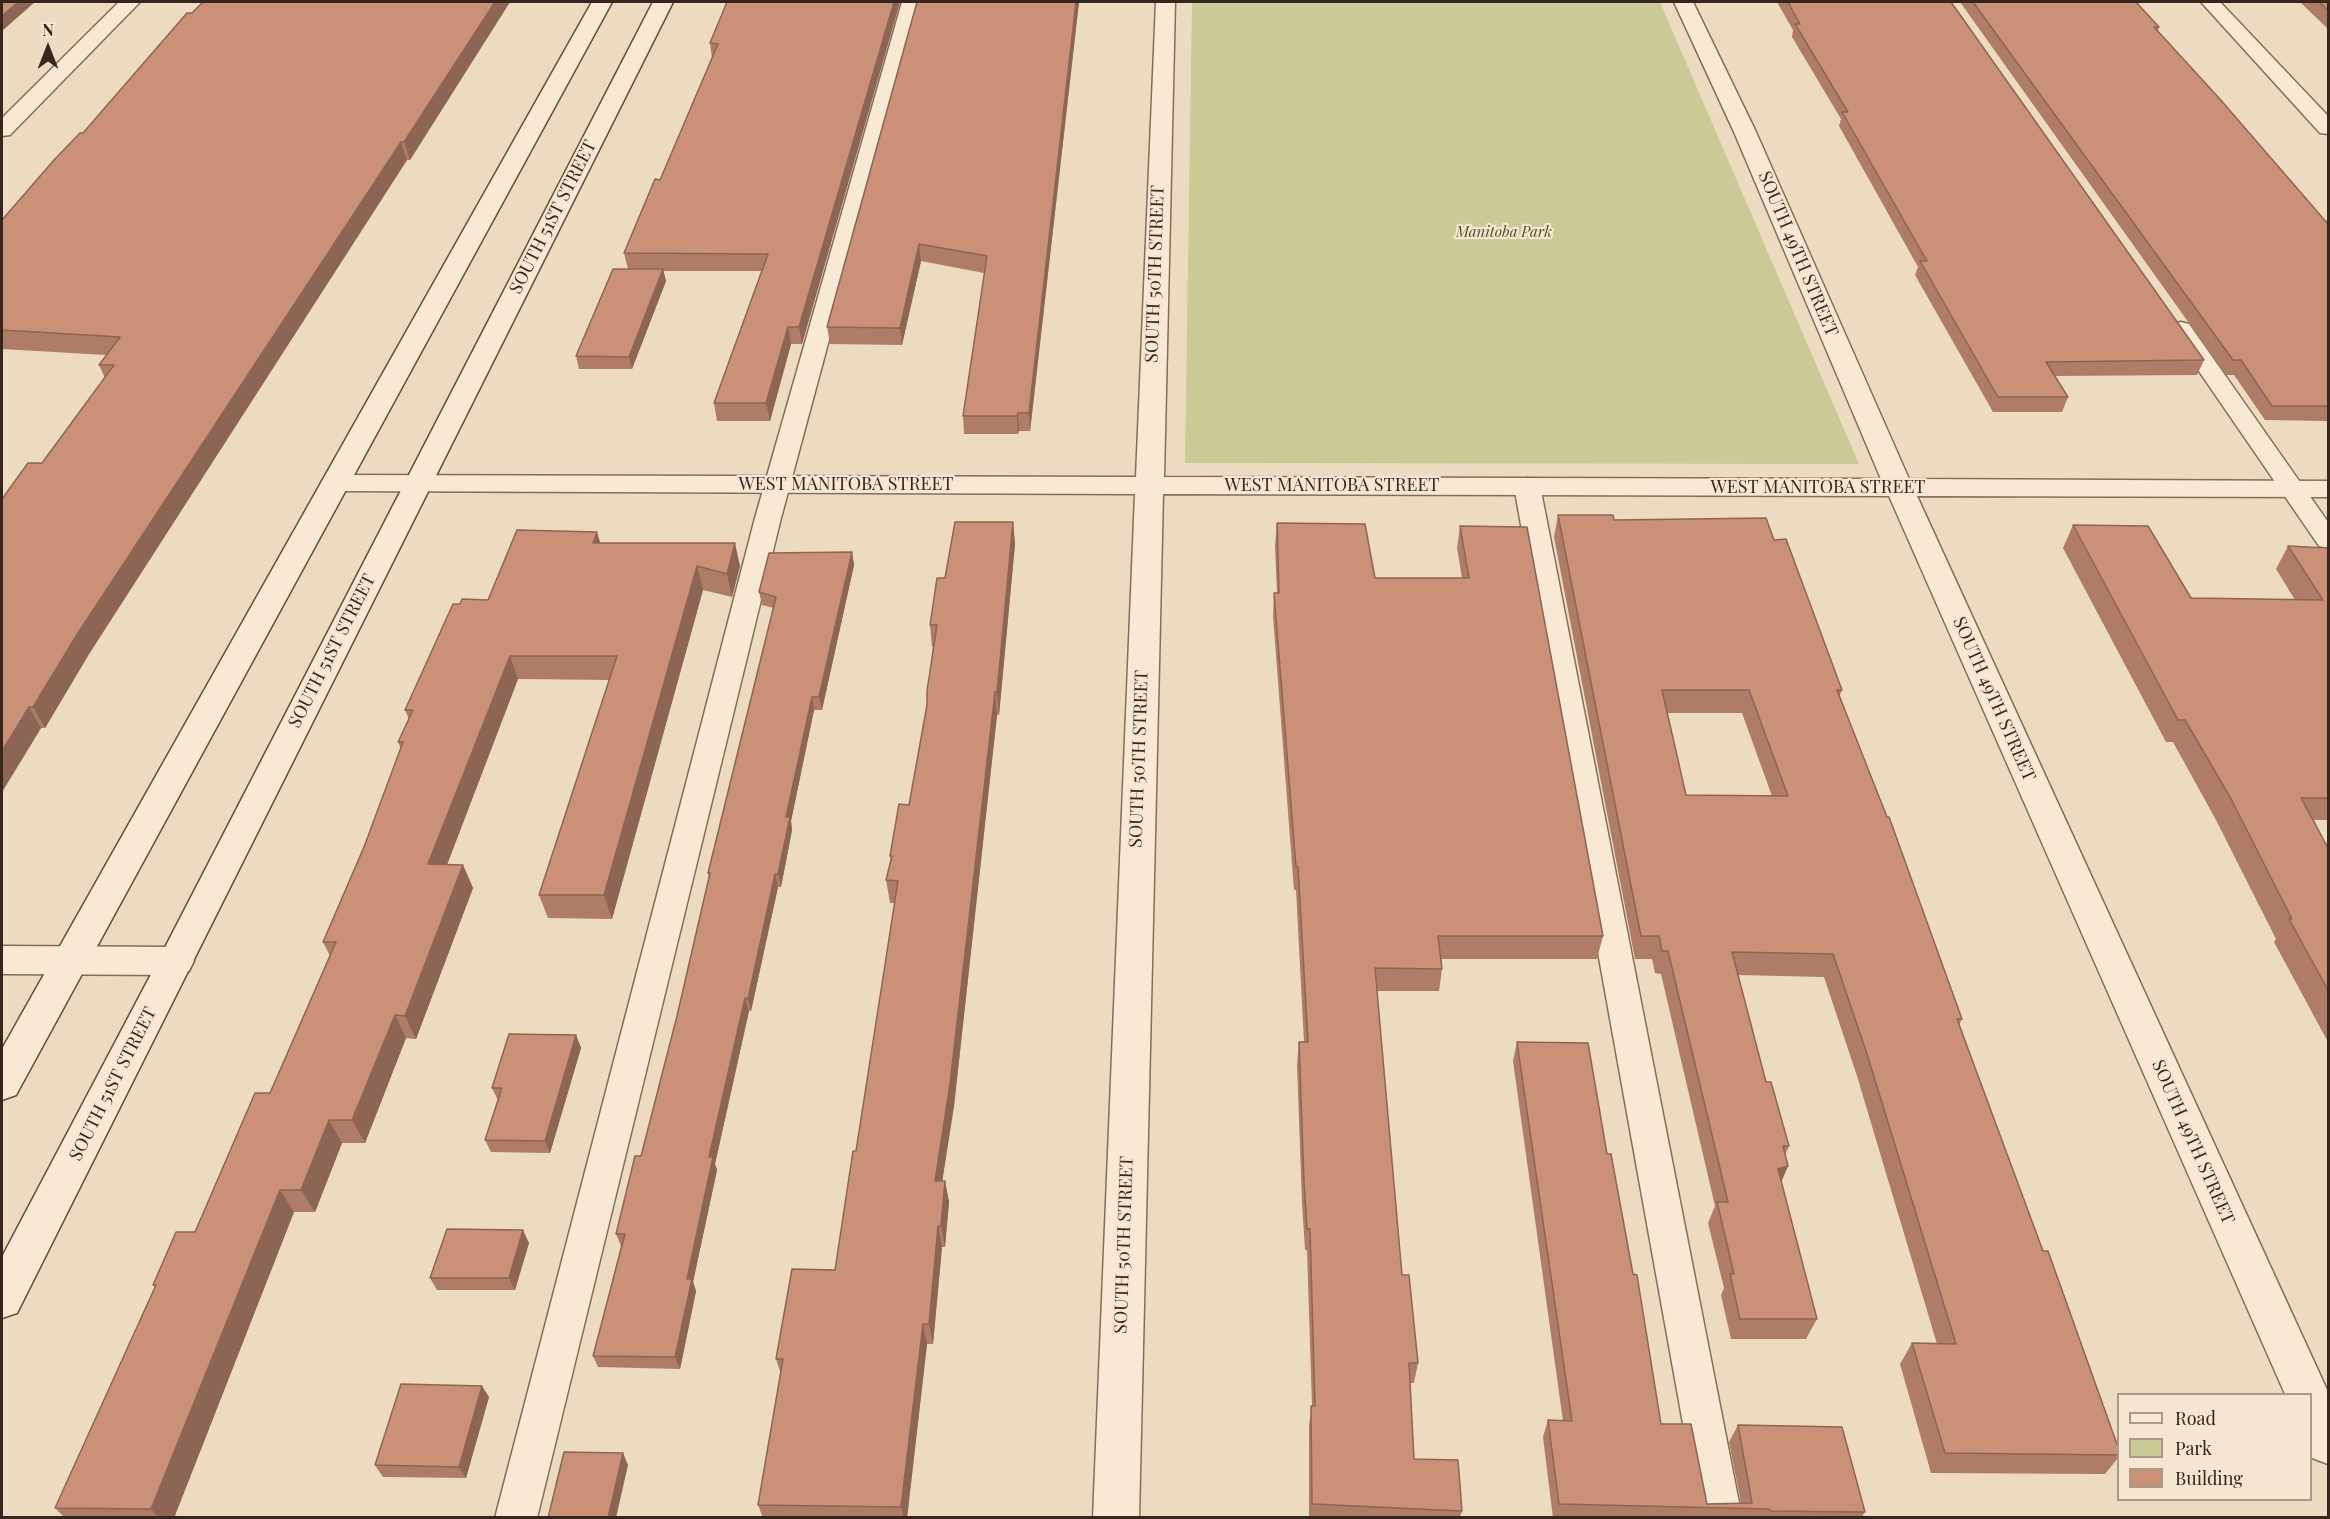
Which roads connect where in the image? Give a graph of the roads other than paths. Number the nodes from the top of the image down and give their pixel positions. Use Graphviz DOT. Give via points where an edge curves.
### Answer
graph roads {
  1 [pos="130,2"];
  2 [pos="602,2"];
  3 [pos="663,2"];
  4 [pos="911,2"];
  5 [pos="1165,2"];
  6 [pos="1684,2"];
  7 [pos="2210,2"];
  8 [pos="2328,128"];
  9 [pos="2,130"];
  10 [pos="2171,315"];
  11 [pos="335,483"];
  12 [pos="416,484"];
  13 [pos="777,484"];
  14 [pos="1147,484"];
  15 [pos="1527,486"];
  16 [pos="1899,488"];
  17 [pos="2294,489"];
  18 [pos="2328,489"];
  19 [pos="2328,540"];
  20 [pos="2,960"];
  21 [pos="69,961"];
  22 [pos="176,961"];
  23 [pos="2,1084"];
  24 [pos="2,1299"];
  25 [pos="2306,1393"];
  26 [pos="2312,1406"];
  27 [pos="2328,1442"];
  28 [pos="516,1518"];
  29 [pos="1116,1518"];
  30 [pos="1720,1518"];
  1 -- 9 [label="street"];
  2 -- 11 [label="street"];
  3 -- 12 [label="street, SOUTH 51ST STREET"];
  4 -- 13 [label="lane"];
  5 -- 14 [label="street, SOUTH 50TH STREET"];
  6 -- 16 [label="street, SOUTH 49TH STREET" via="1745,132"];
  7 -- 8 [label="street"];
  10 -- 17 [label="lane"];
  11 -- 12 [label="street, WEST MANITOBA STREET"];
  11 -- 21 [label="street"];
  12 -- 13 [label="street, WEST MANITOBA STREET"];
  12 -- 22 [label="street, SOUTH 51ST STREET"];
  13 -- 14 [label="street, WEST MANITOBA STREET"];
  13 -- 28 [label="lane"];
  14 -- 15 [label="street, WEST MANITOBA STREET"];
  14 -- 29 [label="street, SOUTH 50TH STREET"];
  15 -- 16 [label="street, WEST MANITOBA STREET"];
  15 -- 30 [label="lane"];
  16 -- 17 [label="street, WEST MANITOBA STREET"];
  16 -- 25 [label="street, SOUTH 49TH STREET"];
  17 -- 18 [label="street, WEST MANITOBA STREET"];
  17 -- 19 [label="lane"];
  20 -- 21 [label="street"];
  21 -- 22 [label="street"];
  21 -- 23 [label="street"];
  22 -- 24 [label="street, SOUTH 51ST STREET"];
  26 -- 27 [label="street"];
}
